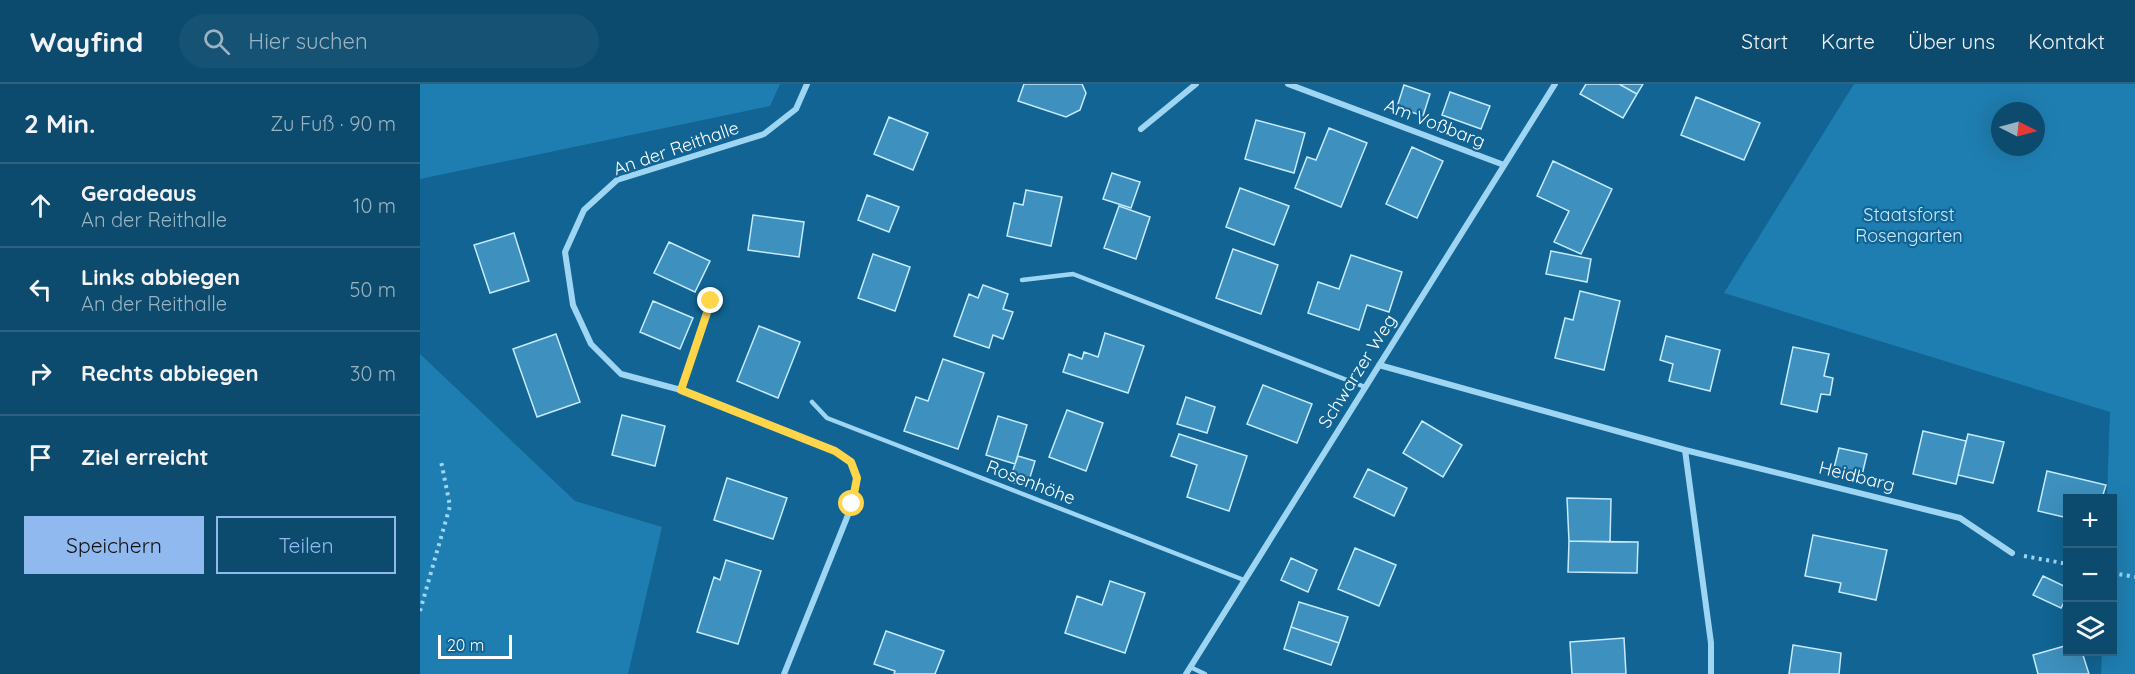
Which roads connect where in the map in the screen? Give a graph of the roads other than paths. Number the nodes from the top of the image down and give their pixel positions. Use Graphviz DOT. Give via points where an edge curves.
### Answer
graph roads {
  1 [pos="807,84"];
  2 [pos="1196,84"];
  3 [pos="1288,84"];
  4 [pos="1555,84"];
  5 [pos="1141,129"];
  6 [pos="1504,165"];
  7 [pos="1022,280"];
  8 [pos="711,301"];
  9 [pos="1379,365"];
  10 [pos="1365,387"];
  11 [pos="681,390"];
  12 [pos="812,402"];
  13 [pos="1685,450"];
  14 [pos="2012,553"];
  15 [pos="1244,580"];
  16 [pos="1188,671"];
  17 [pos="784,674"];
  18 [pos="1205,674"];
  19 [pos="1711,674"];
  1 -- 11 [label="street, An der Reithalle" via="796,109 764,134 617,180 584,210 566,252 573,305 591,344 621,374"];
  2 -- 5 [label="street"];
  3 -- 6 [label="street, Am Voßbarg"];
  4 -- 6 [label="street, Schwarzer Weg"];
  6 -- 9 [label="street, Schwarzer Weg"];
  7 -- 10 [label="lane" via="1073,274"];
  8 -- 11 [label="lane"];
  9 -- 10 [label="street, Schwarzer Weg"];
  9 -- 13 [label="street, Heidbarg"];
  10 -- 15 [label="street, Schwarzer Weg"];
  11 -- 17 [label="street, An der Reithalle" via="835,451 851,462 857,478 852,504"];
  12 -- 15 [label="lane, Rosenhöhe" via="827,417"];
  13 -- 14 [label="street, Heidbarg" via="1960,518"];
  13 -- 19 [label="street" via="1711,643"];
  15 -- 16 [label="street, Schwarzer Weg"];
  16 -- 18 [label="lane"];
}
